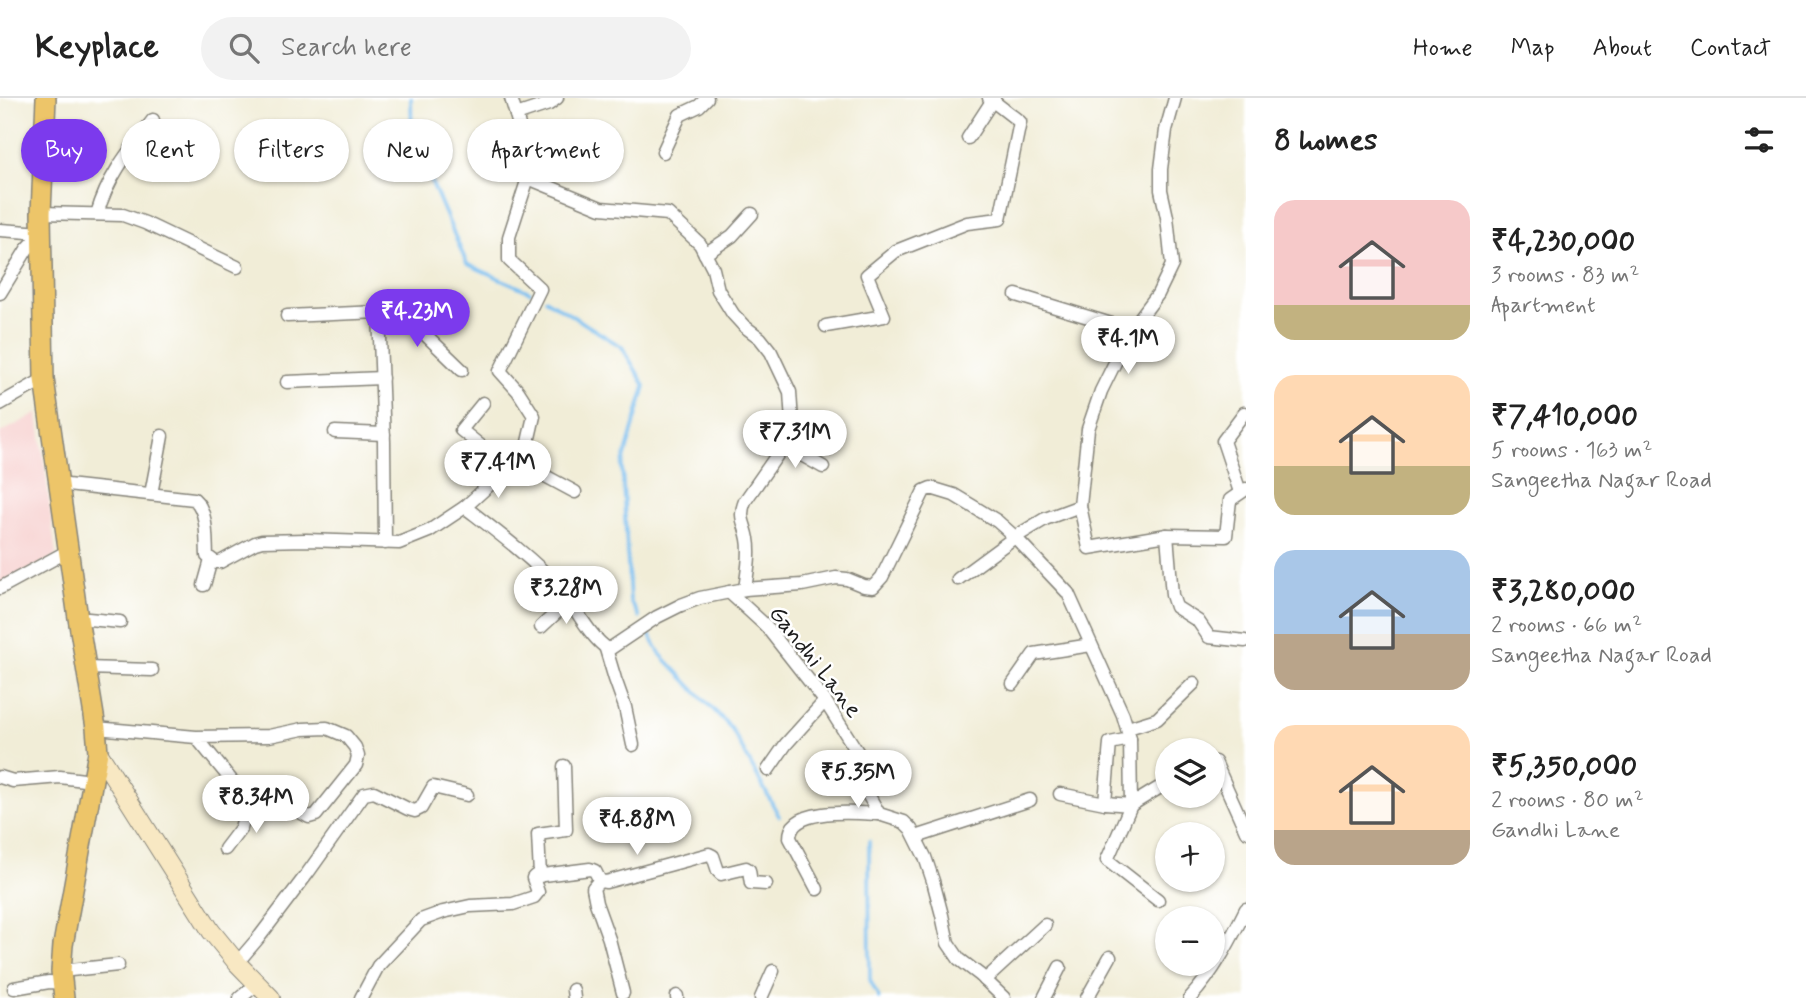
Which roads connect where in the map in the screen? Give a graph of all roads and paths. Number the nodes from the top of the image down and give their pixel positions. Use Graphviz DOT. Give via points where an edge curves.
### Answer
graph roads {
  1 [pos="46,98"];
  2 [pos="511,98"];
  3 [pos="557,98"];
  4 [pos="707,98"];
  5 [pos="1175,98"];
  6 [pos="992,99"];
  7 [pos="516,115"];
  8 [pos="517,119"];
  9 [pos="968,138"];
  10 [pos="663,152"];
  11 [pos="121,161"];
  12 [pos="527,182"];
  13 [pos="538,182"];
  14 [pos="41,213"];
  15 [pos="97,214"];
  16 [pos="752,214"];
  17 [pos="0,230"];
  18 [pos="43,233"];
  19 [pos="705,254"];
  20 [pos="237,267"];
  21 [pos="0,293"];
  22 [pos="1016,295"];
  23 [pos="379,312"];
  24 [pos="287,316"];
  25 [pos="826,326"];
  26 [pos="1131,330"];
  27 [pos="462,370"];
  28 [pos="382,378"];
  29 [pos="44,379"];
  30 [pos="286,382"];
  31 [pos="483,403"];
  32 [pos="0,404"];
  33 [pos="1244,413"];
  34 [pos="335,432"];
  35 [pos="384,434"];
  36 [pos="162,436"];
  37 [pos="784,445"];
  38 [pos="523,464"];
  39 [pos="823,467"];
  40 [pos="508,468"];
  41 [pos="58,484"];
  42 [pos="1243,491"];
  43 [pos="575,492"];
  44 [pos="151,494"];
  45 [pos="1080,506"];
  46 [pos="465,507"];
  47 [pos="1167,535"];
  48 [pos="1015,537"];
  49 [pos="385,543"];
  50 [pos="68,551"];
  51 [pos="211,560"];
  52 [pos="958,579"];
  53 [pos="204,585"];
  54 [pos="0,588"];
  55 [pos="745,589"];
  56 [pos="729,592"];
  57 [pos="569,601"];
  58 [pos="78,618"];
  59 [pos="120,622"];
  60 [pos="541,627"];
  61 [pos="1245,641"];
  62 [pos="1091,645"];
  63 [pos="606,649"];
  64 [pos="86,668"];
  65 [pos="152,670"];
  66 [pos="1194,683"];
  67 [pos="1013,684"];
  68 [pos="825,701"];
  69 [pos="96,728"];
  70 [pos="1129,734"];
  71 [pos="196,737"];
  72 [pos="633,745"];
  73 [pos="98,752"];
  74 [pos="564,766"];
  75 [pos="768,770"];
  76 [pos="0,777"];
  77 [pos="92,780"];
  78 [pos="1225,784"];
  79 [pos="1155,790"];
  80 [pos="467,794"];
  81 [pos="1060,794"];
  82 [pos="1030,800"];
  83 [pos="248,801"];
  84 [pos="1105,803"];
  85 [pos="1131,804"];
  86 [pos="879,814"];
  87 [pos="1246,831"];
  88 [pos="916,837"];
  89 [pos="225,849"];
  90 [pos="540,876"];
  91 [pos="600,880"];
  92 [pos="765,884"];
  93 [pos="817,888"];
  94 [pos="1158,900"];
  95 [pos="1246,909"];
  96 [pos="1045,925"];
  97 [pos="1110,957"];
  98 [pos="237,963"];
  99 [pos="118,965"];
  100 [pos="1060,967"];
  101 [pos="773,971"];
  102 [pos="985,980"];
  103 [pos="62,984"];
  104 [pos="257,984"];
  105 [pos="14,988"];
  106 [pos="623,993"];
  107 [pos="240,998"];
  108 [pos="271,998"];
  109 [pos="360,998"];
  110 [pos="761,998"];
  111 [pos="1004,998"];
  112 [pos="1044,998"];
  113 [pos="1087,998"];
  114 [pos="1190,998"];
  1 -- 14 [label="main road"];
  2 -- 7 [label="street"];
  3 -- 7 [label="street"];
  4 -- 10 [label="street" via="680,115"];
  5 -- 26 [label="street" via="1161,169 1172,265 1158,294"];
  6 -- 9 [label="street"];
  6 -- 25 [label="street" via="1020,122 1000,219 967,223 896,251 867,275 884,316"];
  7 -- 8 [label="street"];
  11 -- 15 [label="street"];
  12 -- 38 [label="street" via="509,237 509,260 540,289 500,371 534,416"];
  13 -- 19 [label="street" via="601,208 668,214"];
  14 -- 15 [label="street"];
  14 -- 18 [label="main road"];
  15 -- 20 [label="street" via="124,215"];
  16 -- 19 [label="street" via="732,236"];
  17 -- 18 [label="street"];
  18 -- 21 [label="street" via="27,249"];
  18 -- 29 [label="main road"];
  19 -- 37 [label="street" via="718,290 733,314 771,352 790,391 792,422"];
  22 -- 26 [label="street"];
  23 -- 24 [label="street"];
  23 -- 27 [label="street" via="402,312"];
  23 -- 28 [label="street"];
  26 -- 45 [label="street" via="1088,429"];
  28 -- 30 [label="street"];
  28 -- 35 [label="street"];
  29 -- 32 [label="street"];
  29 -- 41 [label="main road"];
  31 -- 40 [label="street" via="461,430"];
  33 -- 42 [label="street" via="1223,441"];
  34 -- 35 [label="street"];
  35 -- 49 [label="street"];
  36 -- 44 [label="street"];
  37 -- 39 [label="street"];
  37 -- 55 [label="street" via="741,510 748,539"];
  38 -- 40 [label="street"];
  38 -- 43 [label="street"];
  40 -- 46 [label="street"];
  41 -- 44 [label="street"];
  41 -- 50 [label="main road"];
  42 -- 47 [label="street" via="1230,500 1226,536"];
  44 -- 51 [label="street" via="197,501"];
  45 -- 47 [label="street" via="1089,548"];
  45 -- 48 [label="street"];
  46 -- 49 [label="street" via="429,531 399,543"];
  46 -- 57 [label="street" via="559,586"];
  47 -- 61 [label="street" via="1176,607 1198,621 1209,637"];
  48 -- 52 [label="street"];
  48 -- 55 [label="street" via="954,495 931,488 920,497 876,586 836,578"];
  48 -- 62 [label="street" via="1068,593"];
  49 -- 51 [label="street" via="258,542 220,562"];
  50 -- 54 [label="street"];
  50 -- 58 [label="main road"];
  51 -- 53 [label="street"];
  55 -- 56 [label="street"];
  56 -- 63 [label="street" via="681,605"];
  56 -- 68 [label="street, Gandhi Lane" via="766,626"];
  57 -- 60 [label="street"];
  57 -- 63 [label="street"];
  58 -- 59 [label="street"];
  58 -- 64 [label="main road"];
  62 -- 67 [label="street" via="1034,654"];
  62 -- 70 [label="street"];
  63 -- 72 [label="street"];
  64 -- 65 [label="street"];
  64 -- 69 [label="main road"];
  66 -- 70 [label="street" via="1157,719"];
  68 -- 75 [label="street"];
  68 -- 86 [label="street, Gandhi Lane" via="858,753 856,773"];
  69 -- 71 [label="street"];
  69 -- 73 [label="main road"];
  70 -- 84 [label="street" via="1110,744"];
  70 -- 85 [label="street"];
  71 -- 83 [label="street"];
  71 -- 83 [label="street" via="269,736 327,728 346,736 358,751 356,765 314,817 274,799 258,805"];
  73 -- 77 [label="main road"];
  73 -- 98 [label="street" via="211,932"];
  74 -- 90 [label="street" via="566,830 538,834"];
  76 -- 77 [label="street" via="13,781"];
  77 -- 103 [label="main road" via="63,945"];
  78 -- 87 [label="street"];
  79 -- 85 [label="street"];
  80 -- 98 [label="street" via="433,787 415,811 374,792 364,794"];
  81 -- 84 [label="street"];
  82 -- 88 [label="street"];
  83 -- 89 [label="street" via="241,828"];
  84 -- 85 [label="street"];
  85 -- 94 [label="street" via="1107,860"];
  86 -- 88 [label="street" via="908,825"];
  86 -- 93 [label="street" via="836,812 794,824 790,838"];
  88 -- 102 [label="street" via="933,881 948,943 959,959"];
  90 -- 91 [label="street" via="590,869"];
  90 -- 109 [label="street" via="533,878 538,892 534,897 513,904 470,906 422,920 378,966"];
  91 -- 92 [label="street" via="709,854 720,874 745,868 751,883"];
  91 -- 106 [label="street" via="593,888 596,903"];
  95 -- 114 [label="street" via="1217,962"];
  96 -- 102 [label="street"];
  97 -- 113 [label="street"];
  98 -- 104 [label="street"];
  99 -- 103 [label="street"];
  100 -- 112 [label="street"];
  101 -- 110 [label="street"];
  102 -- 111 [label="street"];
  103 -- 105 [label="street"];
  104 -- 107 [label="street"];
  104 -- 108 [label="street"];
}
